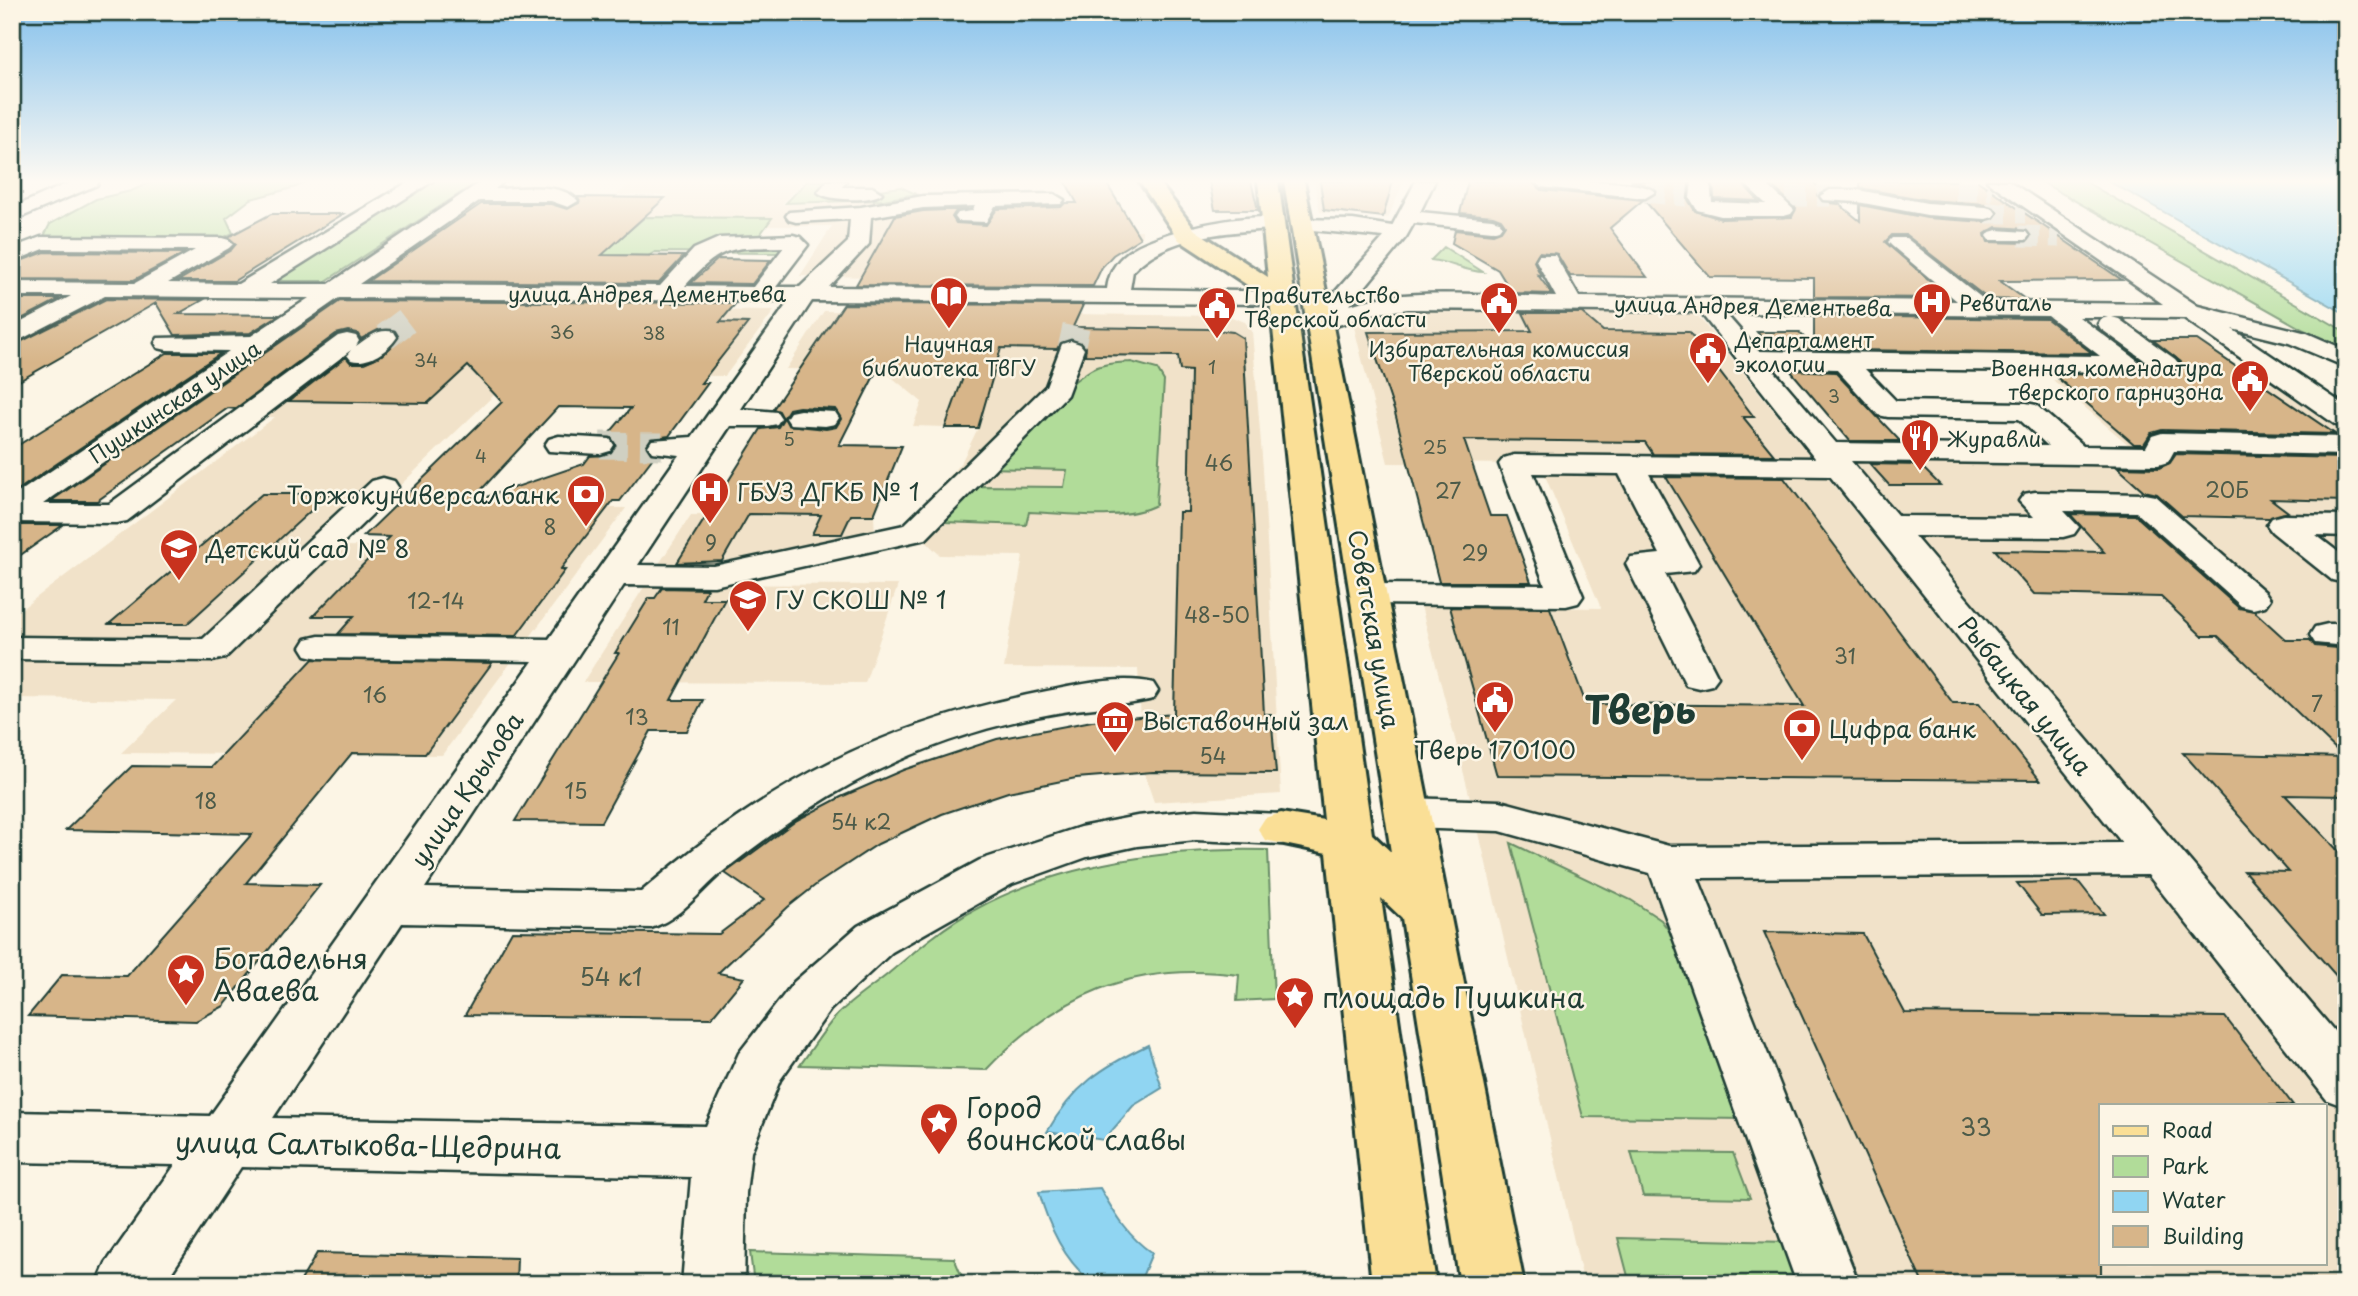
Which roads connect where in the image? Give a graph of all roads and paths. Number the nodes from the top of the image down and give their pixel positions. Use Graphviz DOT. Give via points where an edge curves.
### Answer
graph roads {
  1 [pos="325,241"];
  2 [pos="408,241"];
  3 [pos="761,241"];
  4 [pos="793,241"];
  5 [pos="859,241"];
  6 [pos="1168,241"];
  7 [pos="1201,241"];
  8 [pos="1279,241"];
  9 [pos="1299,241"];
  10 [pos="1391,241"];
  11 [pos="2076,241"];
  12 [pos="1899,242"];
  13 [pos="12,257"];
  14 [pos="1547,260"];
  15 [pos="1365,276"];
  16 [pos="1291,283"];
  17 [pos="12,289"];
  18 [pos="102,289"];
  19 [pos="142,289"];
  20 [pos="245,290"];
  21 [pos="335,291"];
  22 [pos="445,291"];
  23 [pos="666,293"];
  24 [pos="759,294"];
  25 [pos="805,294"];
  26 [pos="1118,296"];
  27 [pos="1417,302"];
  28 [pos="1572,303"];
  29 [pos="1706,305"];
  30 [pos="1980,308"];
  31 [pos="2053,309"];
  32 [pos="2089,309"];
  33 [pos="2190,310"];
  34 [pos="417,313"];
  35 [pos="1320,324"];
  36 [pos="12,337"];
  37 [pos="385,337"];
  38 [pos="167,343"];
  39 [pos="258,344"];
  40 [pos="1071,349"];
  41 [pos="1751,359"];
  42 [pos="2346,359"];
  43 [pos="1843,361"];
  44 [pos="1972,362"];
  45 [pos="2166,364"];
  46 [pos="2026,411"];
  47 [pos="767,418"];
  48 [pos="2346,419"];
  49 [pos="694,437"];
  50 [pos="559,445"];
  51 [pos="600,445"];
  52 [pos="2346,446"];
  53 [pos="2075,455"];
  54 [pos="1833,459"];
  55 [pos="1629,465"];
  56 [pos="383,487"];
  57 [pos="12,512"];
  58 [pos="1888,526"];
  59 [pos="2346,526"];
  60 [pos="2344,573"];
  61 [pos="613,575"];
  62 [pos="1368,594"];
  63 [pos="2253,599"];
  64 [pos="319,647"];
  65 [pos="12,648"];
  66 [pos="561,650"];
  67 [pos="1699,677"];
  68 [pos="1139,691"];
  69 [pos="1407,813"];
  70 [pos="1281,828"];
  71 [pos="1349,841"];
  72 [pos="2161,859"];
  73 [pos="1669,862"];
  74 [pos="387,905"];
  75 [pos="1426,912"];
  76 [pos="2346,1084"];
  77 [pos="12,1137"];
  78 [pos="225,1142"];
  79 [pos="723,1152"];
  80 [pos="128,1284"];
  81 [pos="713,1284"];
  82 [pos="1404,1284"];
  83 [pos="1492,1284"];
  84 [pos="1828,1284"];
  1 -- 20 [label="street"];
  2 -- 21 [label="street, Пушкинская улица"];
  3 -- 23 [label="street" via="726,242 702,254"];
  4 -- 24 [label="street" via="799,247"];
  5 -- 25 [label="street, улица Крылова"];
  6 -- 26 [label="street" via="1130,262 1122,271"];
  7 -- 16 [label="main road"];
  8 -- 16 [label="main road, Советская улица"];
  9 -- 16 [label="main road, Советская улица"];
  10 -- 15 [label="street"];
  11 -- 33 [label="street"];
  12 -- 30 [label="street"];
  13 -- 19 [label="street" via="41,243 222,244"];
  14 -- 28 [label="street"];
  15 -- 27 [label="street" via="1385,290"];
  15 -- 35 [label="street"];
  16 -- 26 [label="street, улица Андрея Дементьева"];
  16 -- 35 [label="main road, Советская улица"];
  16 -- 71 [label="main road, Советская улица"];
  17 -- 18 [label="street, улица Андрея Дементьева"];
  18 -- 19 [label="street, улица Андрея Дементьева"];
  18 -- 36 [label="street"];
  19 -- 20 [label="street, улица Андрея Дементьева"];
  20 -- 21 [label="street, улица Андрея Дементьева"];
  21 -- 22 [label="street, улица Андрея Дементьева"];
  21 -- 39 [label="street, Пушкинская улица"];
  22 -- 23 [label="street, улица Андрея Дементьева"];
  22 -- 34 [label="street"];
  23 -- 24 [label="street, улица Андрея Дементьева"];
  24 -- 25 [label="street, улица Андрея Дементьева"];
  25 -- 26 [label="street, улица Андрея Дементьева"];
  25 -- 49 [label="street, улица Крылова"];
  27 -- 28 [label="street, улица Андрея Дементьева"];
  27 -- 35 [label="street, улица Андрея Дементьева" via="1368,307"];
  28 -- 29 [label="street, улица Андрея Дементьева"];
  29 -- 30 [label="street, улица Андрея Дементьева"];
  29 -- 41 [label="street, Рыбацкая улица"];
  30 -- 31 [label="street, улица Андрея Дементьева"];
  31 -- 32 [label="street, улица Андрея Дементьева"];
  31 -- 44 [label="street" via="2127,364"];
  32 -- 33 [label="street, улица Андрея Дементьева"];
  32 -- 45 [label="street"];
  33 -- 42 [label="street" via="2298,338"];
  33 -- 48 [label="street"];
  35 -- 62 [label="main road, Советская улица"];
  37 -- 57 [label="street" via="354,348 116,514"];
  38 -- 39 [label="street"];
  39 -- 57 [label="street, Пушкинская улица"];
  40 -- 61 [label="street" via="1058,389 915,532 714,576"];
  41 -- 43 [label="street"];
  41 -- 54 [label="street, Рыбацкая улица"];
  43 -- 44 [label="street"];
  43 -- 46 [label="street" via="1888,409"];
  44 -- 46 [label="street"];
  46 -- 53 [label="street"];
  47 -- 49 [label="street"];
  49 -- 61 [label="street, улица Крылова"];
  50 -- 51 [label="street"];
  52 -- 53 [label="street" via="2162,442 2158,456"];
  53 -- 54 [label="street"];
  54 -- 55 [label="street"];
  54 -- 58 [label="street, Рыбацкая улица"];
  55 -- 62 [label="street" via="1514,464 1566,596"];
  55 -- 67 [label="street" via="1682,564 1643,564"];
  56 -- 65 [label="street" via="212,650"];
  58 -- 63 [label="street" via="2063,527 2035,501 2144,503"];
  58 -- 72 [label="street, Рыбацкая улица"];
  59 -- 60 [label="lane" via="2284,525"];
  61 -- 66 [label="street, улица Крылова"];
  62 -- 69 [label="main road, Советская улица"];
  64 -- 66 [label="street"];
  66 -- 74 [label="street, улица Крылова"];
  68 -- 74 [label="street" via="1063,699 988,715 860,761 762,818 690,873 651,910"];
  69 -- 73 [label="street" via="1500,816"];
  69 -- 75 [label="main road, Советская улица"];
  70 -- 71 [label="main road"];
  70 -- 79 [label="street" via="1167,828 1080,843 996,872 875,939 812,996 758,1069"];
  71 -- 75 [label="main road"];
  71 -- 82 [label="main road, Советская улица"];
  72 -- 73 [label="street"];
  72 -- 76 [label="street, Рыбацкая улица"];
  73 -- 84 [label="street"];
  74 -- 78 [label="street, улица Крылова"];
  75 -- 83 [label="main road, Советская улица"];
  77 -- 78 [label="street, улица Салтыкова-Щедрина"];
  78 -- 79 [label="street, улица Салтыкова-Щедрина"];
  78 -- 80 [label="street, улица Крылова"];
  79 -- 81 [label="street"];
}
